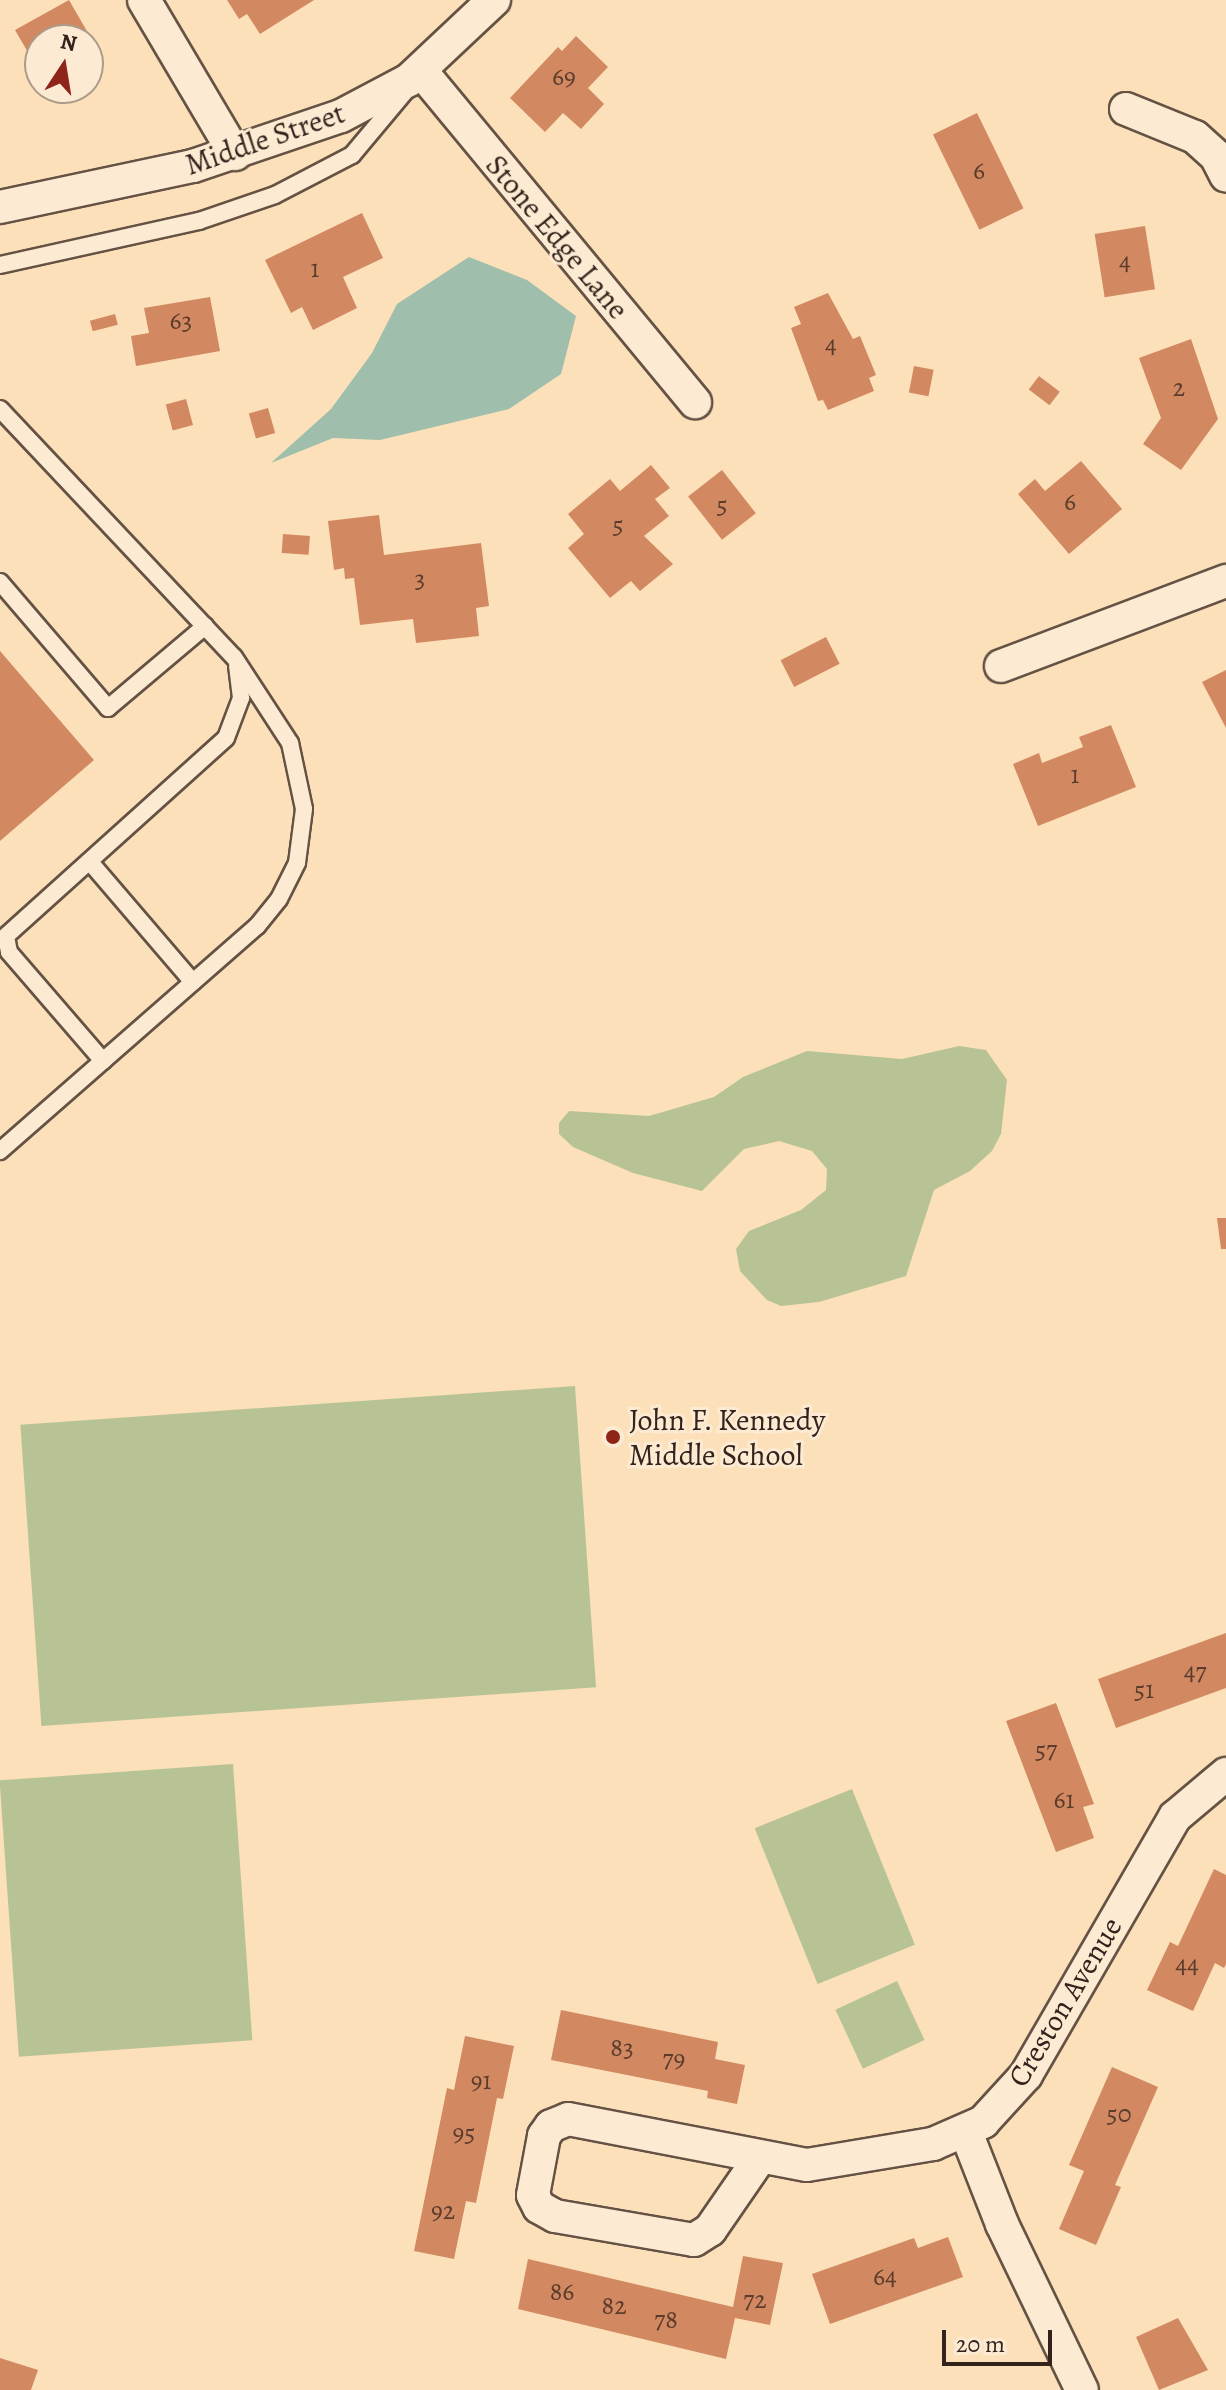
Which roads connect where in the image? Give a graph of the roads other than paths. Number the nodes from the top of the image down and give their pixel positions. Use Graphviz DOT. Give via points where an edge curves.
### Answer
graph roads {
  1 [pos="144,0"];
  2 [pos="494,0"];
  3 [pos="421,71"];
  4 [pos="1126,109"];
  5 [pos="235,154"];
  6 [pos="1226,176"];
  7 [pos="0,207"];
  8 [pos="0,265"];
  9 [pos="695,402"];
  10 [pos="0,409"];
  11 [pos="1226,581"];
  12 [pos="0,582"];
  13 [pos="205,626"];
  14 [pos="234,657"];
  15 [pos="1001,666"];
  16 [pos="90,862"];
  17 [pos="2,940"];
  18 [pos="193,982"];
  19 [pos="103,1061"];
  20 [pos="0,1151"];
  21 [pos="1226,1774"];
  22 [pos="966,2132"];
  23 [pos="759,2159"];
  24 [pos="1082,2390"];
  1 -- 5 [label="street"];
  2 -- 3 [label="street, Middle Street"];
  3 -- 5 [label="street, Middle Street" via="341,116"];
  3 -- 8 [label="lane" via="369,139 334,168 199,221"];
  3 -- 9 [label="street, Stone Edge Lane"];
  4 -- 6 [label="street" via="1195,137 1216,156"];
  5 -- 7 [label="street, Middle Street"];
  10 -- 13 [label="lane"];
  11 -- 15 [label="street"];
  12 -- 13 [label="lane" via="108,708"];
  13 -- 14 [label="lane"];
  14 -- 16 [label="lane" via="241,698 226,738"];
  14 -- 18 [label="lane" via="290,743 299,767 302,840 279,899"];
  16 -- 17 [label="lane"];
  16 -- 18 [label="lane"];
  17 -- 19 [label="lane"];
  18 -- 19 [label="lane"];
  19 -- 20 [label="lane"];
  21 -- 22 [label="street, Creston Avenue" via="1175,1817 1026,2075 999,2109"];
  22 -- 23 [label="street, Creston Avenue" via="920,2147 807,2165"];
  22 -- 24 [label="street" via="1002,2224"];
  23 -- 23 [label="street, Creston Avenue" via="568,2119 551,2126 544,2136 533,2195 539,2207 555,2216 694,2240 710,2230"];
}
